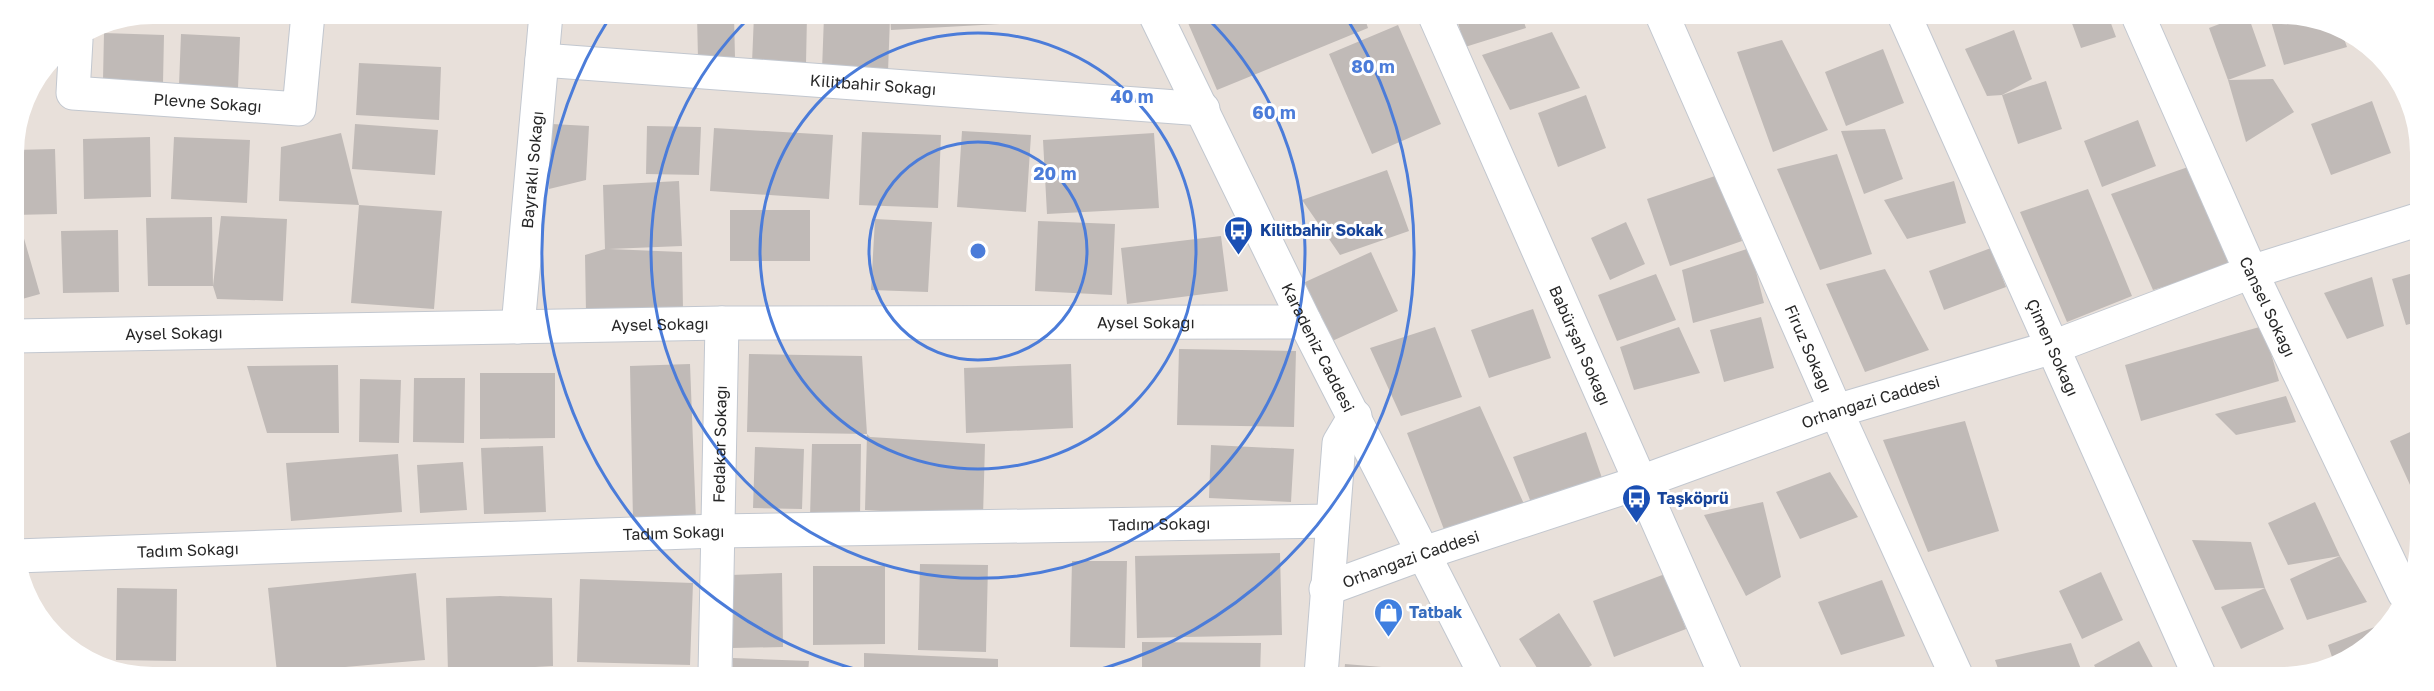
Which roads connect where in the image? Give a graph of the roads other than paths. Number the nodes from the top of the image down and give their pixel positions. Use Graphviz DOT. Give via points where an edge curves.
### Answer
graph roads {
  1 [pos="307,24"];
  2 [pos="545,24"];
  3 [pos="1160,24"];
  4 [pos="1439,24"];
  5 [pos="1666,24"];
  6 [pos="1908,24"];
  7 [pos="2142,24"];
  8 [pos="75,50"];
  9 [pos="542,60"];
  10 [pos="1203,109"];
  11 [pos="2410,222"];
  12 [pos="2251,272"];
  13 [pos="1305,322"];
  14 [pos="722,323"];
  15 [pos="518,327"];
  16 [pos="24,336"];
  17 [pos="2053,347"];
  18 [pos="1836,411"];
  19 [pos="1355,416"];
  20 [pos="1641,482"];
  21 [pos="1332,521"];
  22 [pos="717,531"];
  23 [pos="1424,553"];
  24 [pos="25,555"];
  25 [pos="2401,587"];
  26 [pos="1326,590"];
  27 [pos="715,667"];
  28 [pos="1321,667"];
  29 [pos="1481,667"];
  30 [pos="1722,667"];
  31 [pos="1953,667"];
  32 [pos="2196,667"];
  1 -- 8 [label="street, Plevne Sokağı" via="299,109 73,93"];
  2 -- 9 [label="street, Bayraklı Sokağı"];
  3 -- 10 [label="street, Karadeniz Caddesi"];
  4 -- 20 [label="street, Babürşah Sokağı"];
  5 -- 18 [label="street, Firuz Sokağı"];
  6 -- 17 [label="street, Çimen Sokağı"];
  7 -- 12 [label="street, Cansel Sokağı"];
  9 -- 10 [label="street, Kilitbahir Sokağı"];
  9 -- 15 [label="street, Bayraklı Sokağı"];
  10 -- 13 [label="street, Karadeniz Caddesi"];
  11 -- 12 [label="street, Orhangazi Caddesi"];
  12 -- 17 [label="street, Orhangazi Caddesi"];
  12 -- 25 [label="street, Cansel Sokağı"];
  13 -- 14 [label="street, Aysel Sokağı"];
  13 -- 19 [label="street, Karadeniz Caddesi"];
  14 -- 15 [label="street, Aysel Sokağı"];
  14 -- 22 [label="street, Fedakar Sokağı"];
  15 -- 16 [label="street, Aysel Sokağı"];
  17 -- 18 [label="street, Orhangazi Caddesi"];
  17 -- 32 [label="street, Çimen Sokağı"];
  18 -- 20 [label="street, Orhangazi Caddesi"];
  18 -- 31 [label="street, Firuz Sokağı"];
  19 -- 21 [label="street" via="1339,443"];
  19 -- 23 [label="street, Karadeniz Caddesi"];
  20 -- 23 [label="street, Orhangazi Caddesi"];
  20 -- 30 [label="street, Babürşah Sokağı"];
  21 -- 22 [label="street, Tadım Sokağı"];
  21 -- 26 [label="street"];
  22 -- 24 [label="street, Tadım Sokağı"];
  22 -- 27 [label="street, Fedakar Sokağı"];
  23 -- 26 [label="street, Orhangazi Caddesi"];
  23 -- 29 [label="street, Karadeniz Caddesi"];
  26 -- 28 [label="street"];
}
